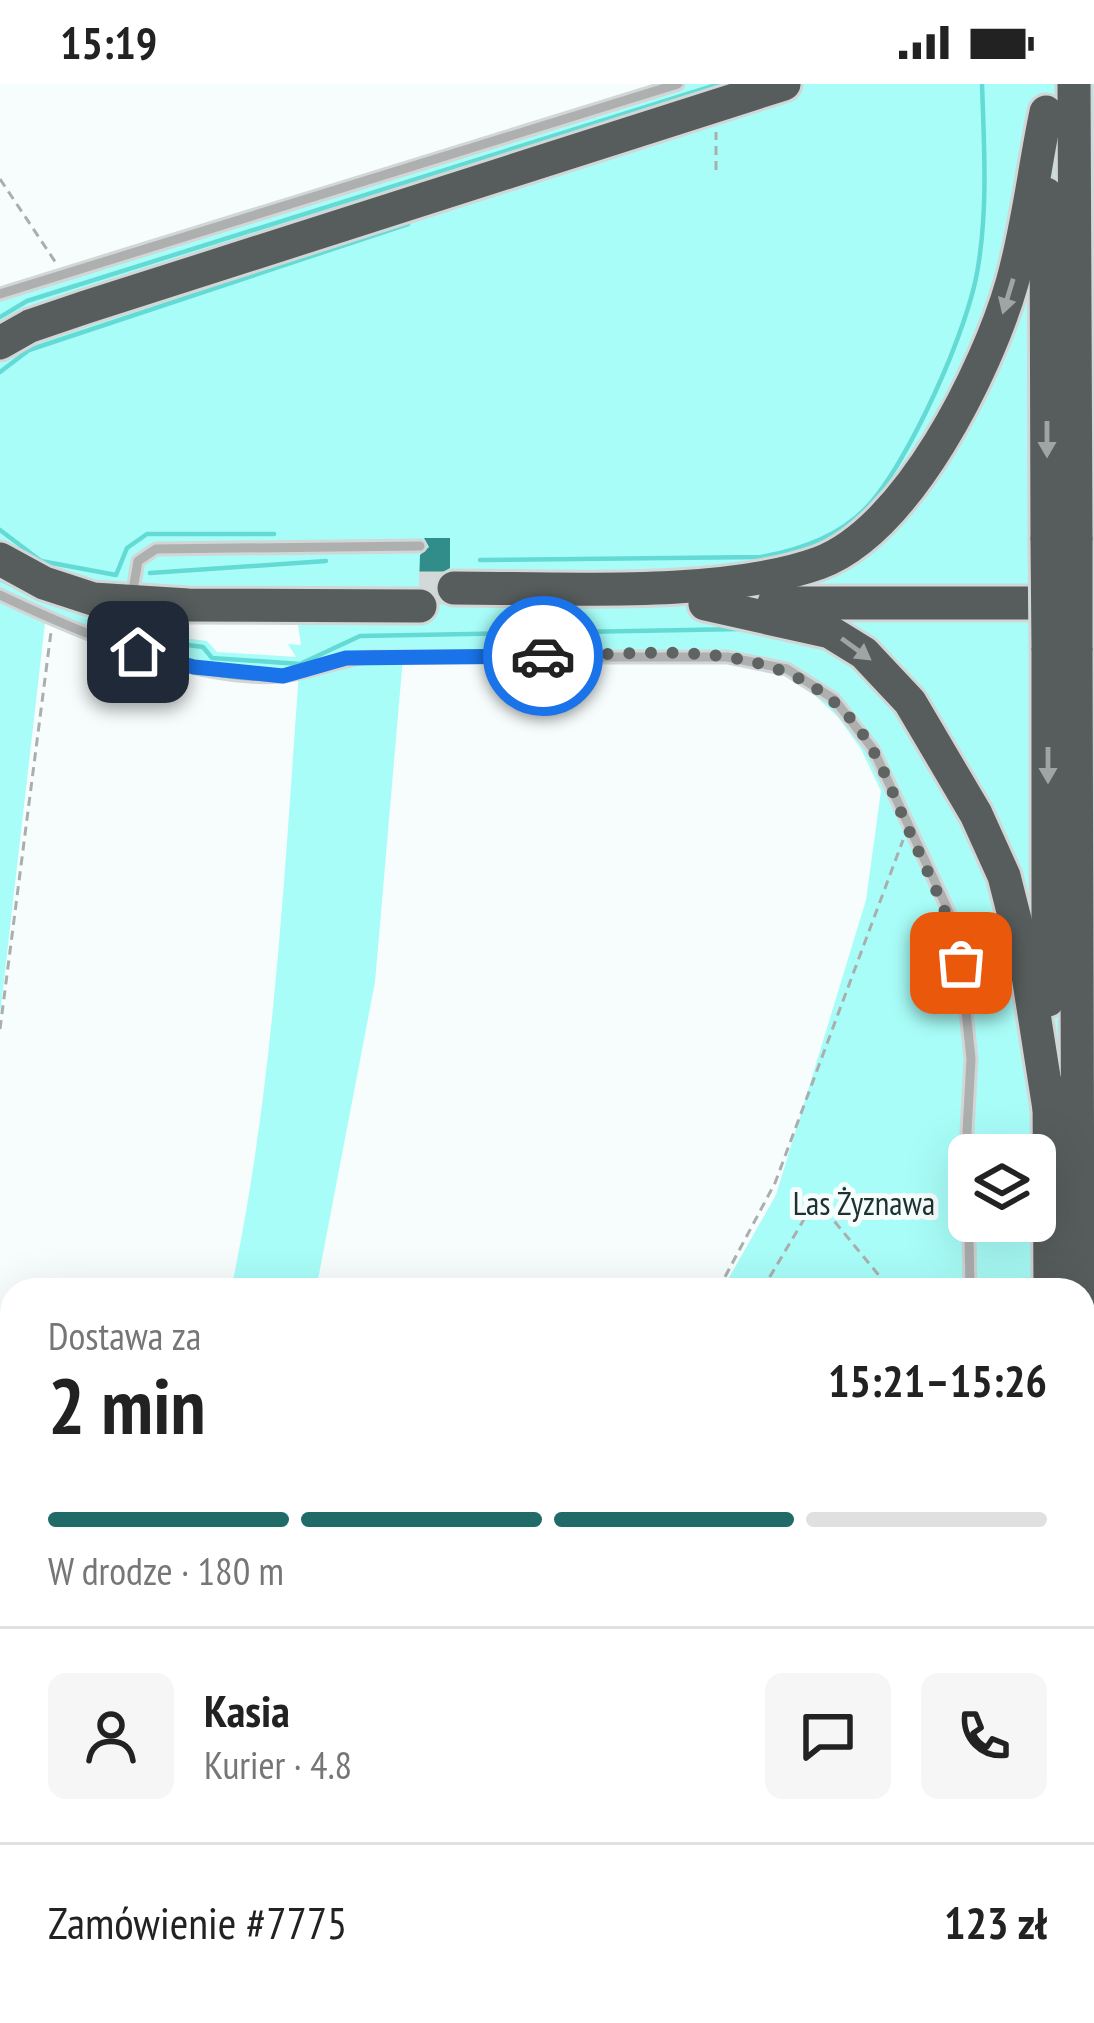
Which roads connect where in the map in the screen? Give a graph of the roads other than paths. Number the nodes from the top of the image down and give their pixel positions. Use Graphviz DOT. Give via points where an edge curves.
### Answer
graph roads {
  1 [pos="678,84"];
  2 [pos="784,84"];
  3 [pos="1074,84"];
  4 [pos="1046,98"];
  5 [pos="0,294"];
  6 [pos="0,344"];
  7 [pos="1061,540"];
  8 [pos="420,546"];
  9 [pos="0,559"];
  10 [pos="1094,587"];
  11 [pos="133,590"];
  12 [pos="711,594"];
  13 [pos="0,595"];
  14 [pos="454,597"];
  15 [pos="54,602"];
  16 [pos="1094,603"];
  17 [pos="1062,648"];
  18 [pos="1094,731"];
  19 [pos="1049,1108"];
  20 [pos="970,1278"];
  21 [pos="1050,1278"];
  22 [pos="1078,1278"];
  1 -- 5 [label="lane"];
  2 -- 6 [label="highway" via="86,307"];
  3 -- 7 [label="highway"];
  4 -- 7 [label="highway, one-way"];
  4 -- 12 [label="highway, one-way" via="1004,309 914,482 878,526 836,555"];
  7 -- 17 [label="highway, bridge"];
  8 -- 11 [label="lane" via="156,549 138,561"];
  9 -- 15 [label="highway"];
  10 -- 12 [label="highway"];
  11 -- 15 [label="highway"];
  11 -- 15 [label="highway" via="420,597"];
  12 -- 14 [label="highway"];
  12 -- 16 [label="highway"];
  12 -- 19 [label="highway, one-way" via="830,632 864,653 910,702 1004,877"];
  13 -- 15 [label="lane"];
  15 -- 20 [label="lane" via="138,652 255,675 371,656 683,655 772,664 820,688 873,749 949,912 970,1020"];
  17 -- 18 [label="highway"];
  17 -- 19 [label="highway, one-way"];
  17 -- 22 [label="highway"];
  19 -- 21 [label="highway"];
}
